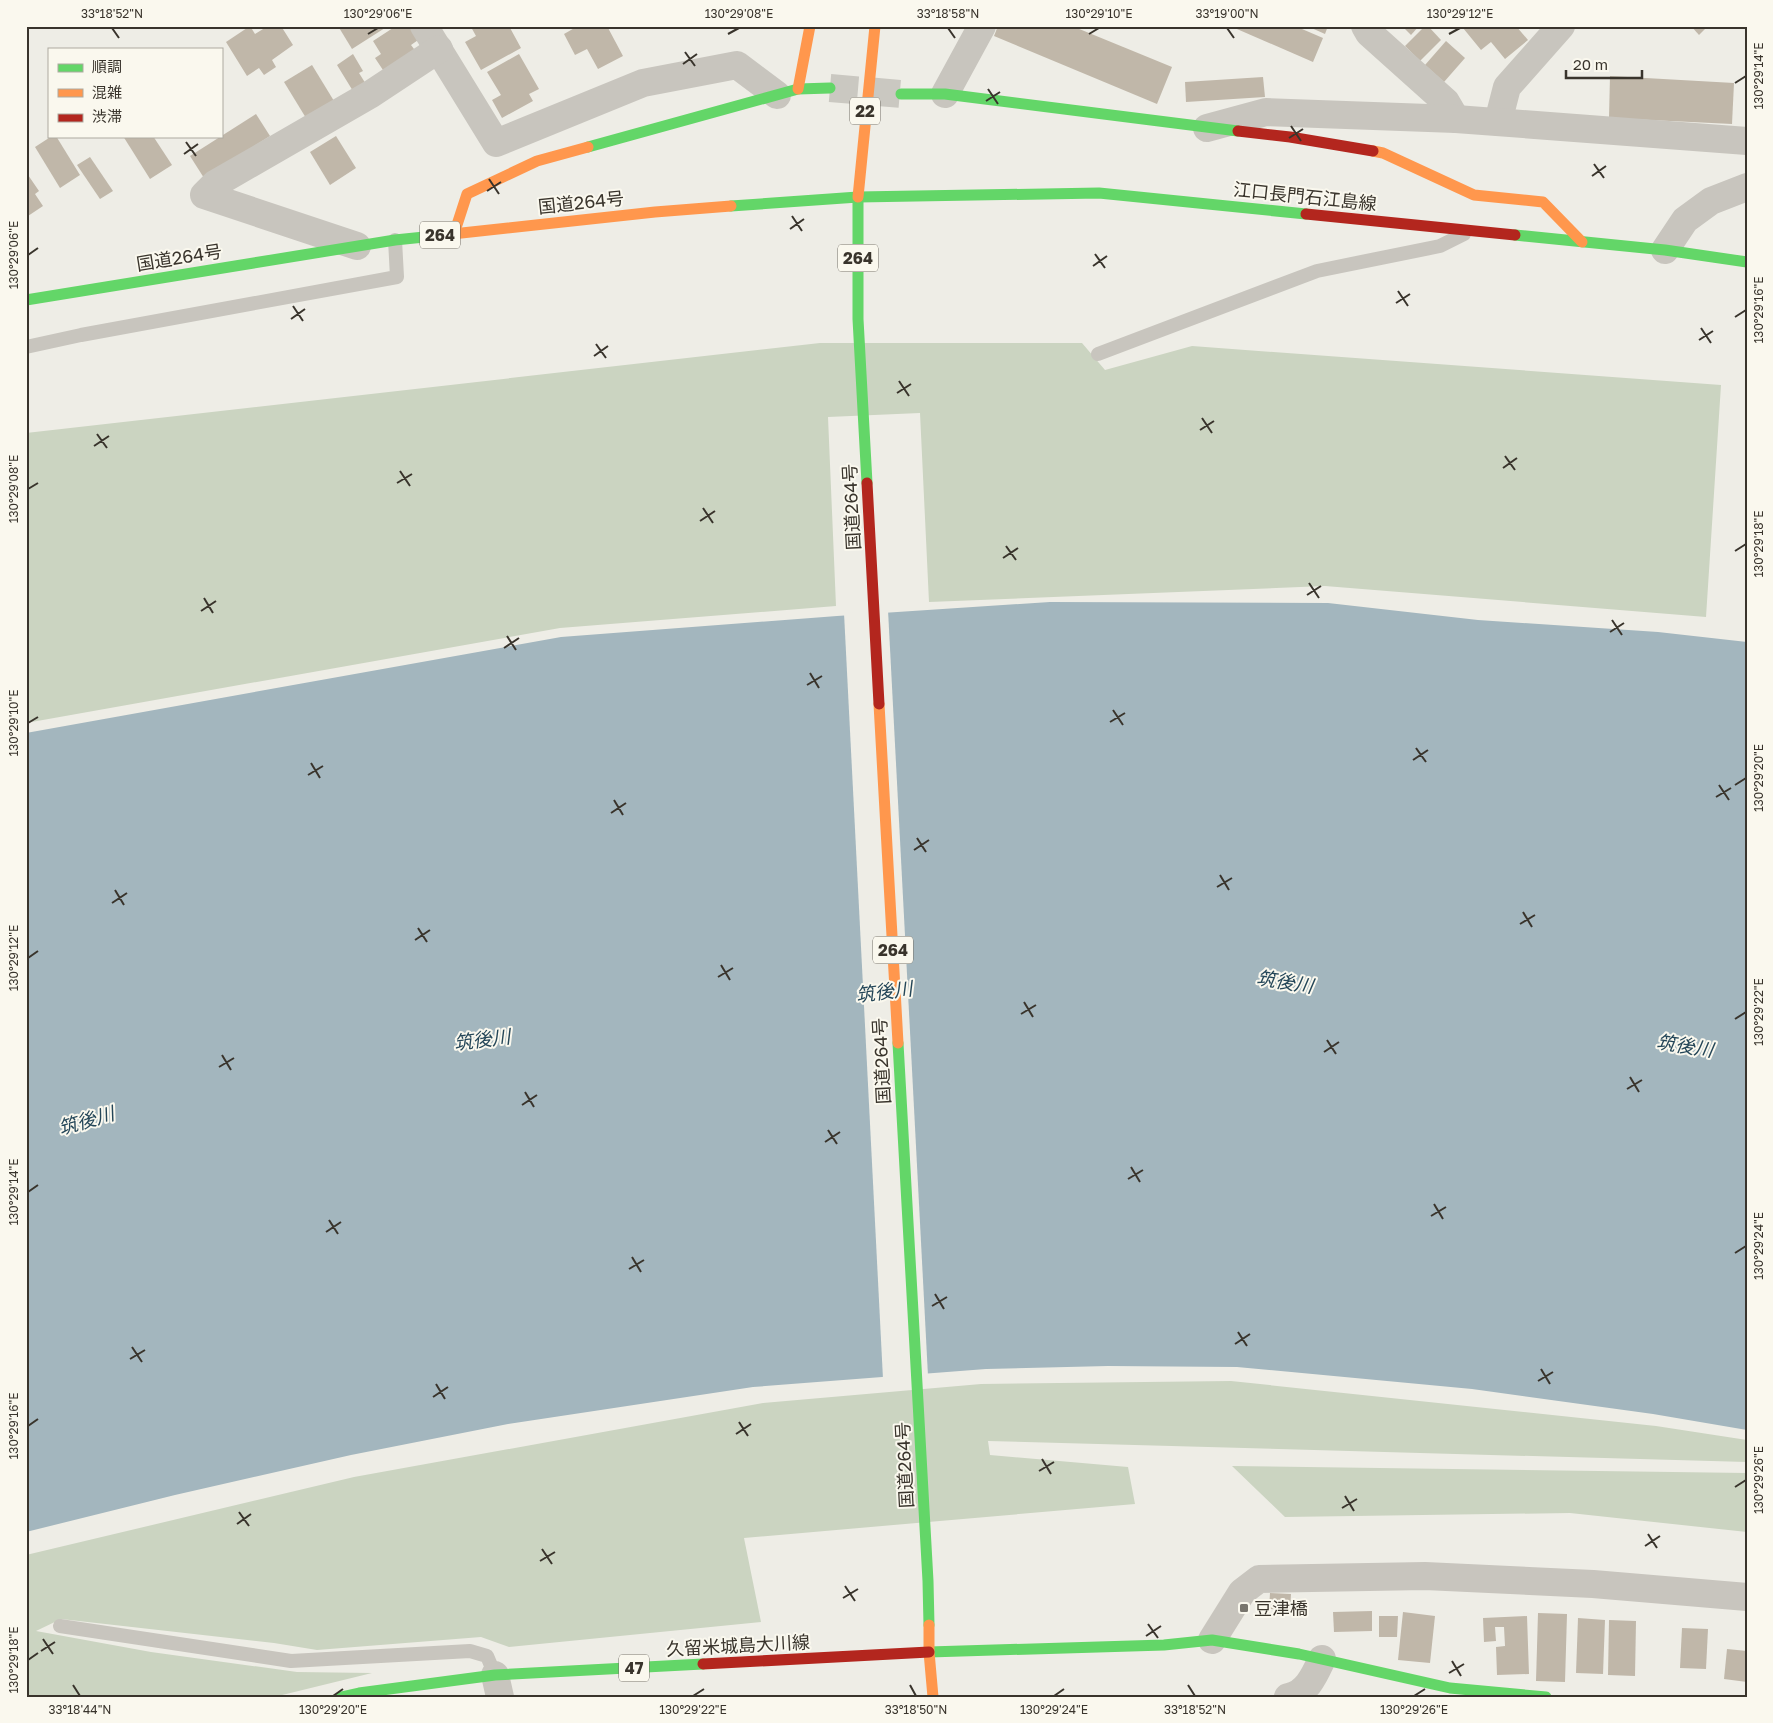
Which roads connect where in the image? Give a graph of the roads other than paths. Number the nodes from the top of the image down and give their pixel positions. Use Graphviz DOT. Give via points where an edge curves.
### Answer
graph roads {
  1 [pos="424,26"];
  2 [pos="810,26"];
  3 [pos="875,26"];
  4 [pos="982,26"];
  5 [pos="1365,26"];
  6 [pos="1561,26"];
  7 [pos="439,49"];
  8 [pos="830,88"];
  9 [pos="788,92"];
  10 [pos="901,94"];
  11 [pos="945,94"];
  12 [pos="1456,119"];
  13 [pos="1498,122"];
  14 [pos="1206,128"];
  15 [pos="1747,141"];
  16 [pos="1747,187"];
  17 [pos="858,197"];
  18 [pos="1471,230"];
  19 [pos="454,234"];
  20 [pos="395,240"];
  21 [pos="1582,242"];
  22 [pos="357,246"];
  23 [pos="1665,250"];
  24 [pos="1747,262"];
  25 [pos="26,300"];
  26 [pos="26,347"];
  27 [pos="1098,354"];
  28 [pos="1747,1597"];
  29 [pos="60,1626"];
  30 [pos="1212,1640"];
  31 [pos="929,1652"];
  32 [pos="1322,1659"];
  33 [pos="498,1686"];
  34 [pos="1292,1696"];
  35 [pos="341,1697"];
  36 [pos="933,1697"];
  37 [pos="1546,1697"];
  1 -- 7 [label="street"];
  2 -- 9 [label="main road"];
  3 -- 17 [label="main road, 22"];
  4 -- 11 [label="street"];
  5 -- 12 [label="street" via="1446,102"];
  6 -- 13 [label="street" via="1507,87"];
  7 -- 9 [label="street" via="496,143 643,82 737,65"];
  7 -- 22 [label="street" via="371,94 215,184 204,195"];
  8 -- 9 [label="main road"];
  9 -- 19 [label="main road" via="537,161 467,194"];
  10 -- 11 [label="main road"];
  11 -- 14 [label="main road"];
  12 -- 13 [label="street"];
  12 -- 14 [label="street" via="1266,112"];
  13 -- 15 [label="street"];
  14 -- 21 [label="main road" via="1290,137 1383,153 1474,195 1543,202"];
  16 -- 23 [label="street" via="1710,200 1685,220"];
  17 -- 18 [label="main road, 江口長門石江島線" via="1099,193"];
  17 -- 19 [label="main road, 国道264号 / 264" via="655,212"];
  17 -- 31 [label="main road, 国道264号 / 264" via="858,319 928,1581"];
  18 -- 21 [label="main road, 江口長門石江島線"];
  18 -- 27 [label="lane" via="1440,246 1317,271"];
  19 -- 20 [label="main road, 国道264号 / 264"];
  20 -- 22 [label="main road, 国道264号 / 264"];
  20 -- 26 [label="lane" via="397,277"];
  21 -- 23 [label="main road, 江口長門石江島線"];
  22 -- 25 [label="main road, 国道264号 / 264"];
  23 -- 24 [label="main road, 江口長門石江島線"];
  28 -- 30 [label="street" via="1593,1584 1425,1576 1258,1580 1242,1592"];
  29 -- 33 [label="lane" via="291,1661 470,1651 488,1656"];
  30 -- 31 [label="main road, 久留米城島大川線" via="1164,1645"];
  30 -- 32 [label="main road, 久留米城島大川線"];
  31 -- 33 [label="main road, 久留米城島大川線 / 47"];
  31 -- 36 [label="main road, 264"];
  32 -- 34 [label="street" via="1311,1682"];
  32 -- 37 [label="main road, 久留米城島大川線" via="1450,1688"];
  33 -- 35 [label="main road, 久留米城島大川線 / 47" via="359,1693"];
}
